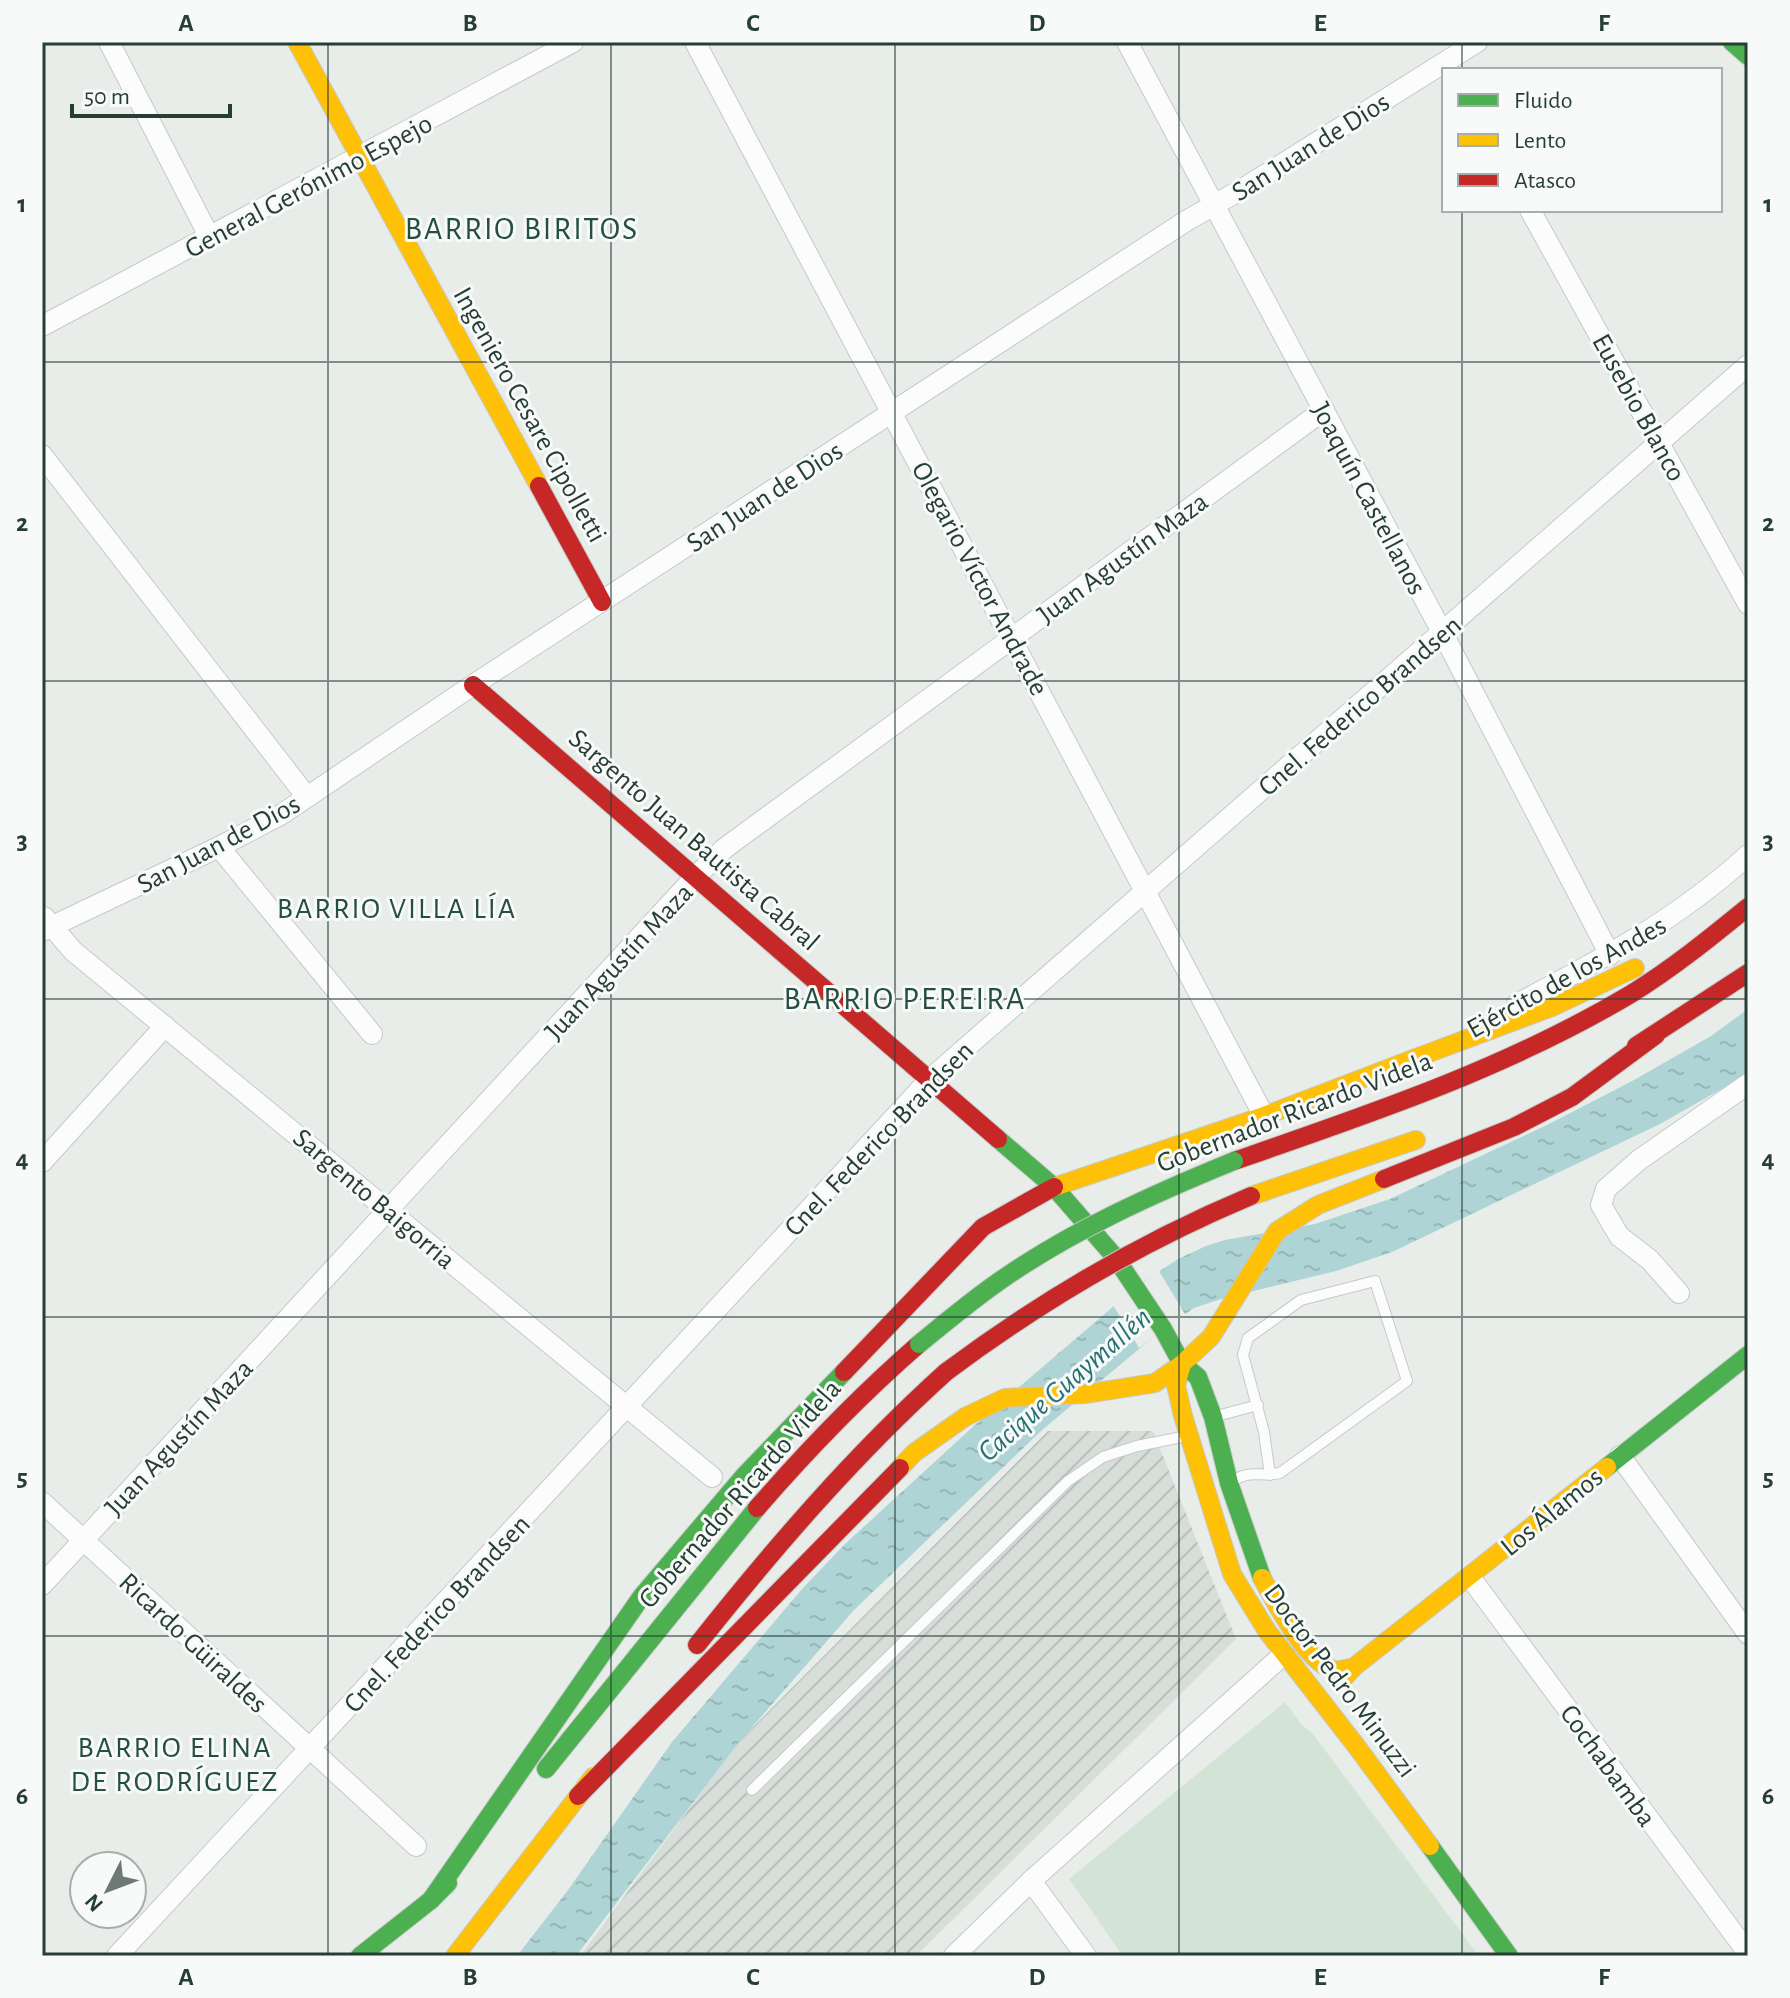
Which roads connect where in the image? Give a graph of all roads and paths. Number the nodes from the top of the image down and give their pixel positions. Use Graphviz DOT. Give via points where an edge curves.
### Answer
graph roads {
  1 [pos="109,42"];
  2 [pos="297,42"];
  3 [pos="573,42"];
  4 [pos="695,42"];
  5 [pos="1127,42"];
  6 [pos="1436,42"];
  7 [pos="1477,42"];
  8 [pos="1732,42"];
  9 [pos="1748,56"];
  10 [pos="1449,65"];
  11 [pos="1442,69"];
  12 [pos="360,157"];
  13 [pos="1214,205"];
  14 [pos="1531,212"];
  15 [pos="210,238"];
  16 [pos="42,326"];
  17 [pos="1748,365"];
  18 [pos="1324,410"];
  19 [pos="893,412"];
  20 [pos="1660,443"];
  21 [pos="42,455"];
  22 [pos="602,602"];
  23 [pos="1748,604"];
  24 [pos="1442,632"];
  25 [pos="1013,637"];
  26 [pos="473,685"];
  27 [pos="307,797"];
  28 [pos="219,847"];
  29 [pos="1748,855"];
  30 [pos="696,876"];
  31 [pos="1147,891"];
  32 [pos="1745,909"];
  33 [pos="45,924"];
  34 [pos="1610,955"];
  35 [pos="1748,973"];
  36 [pos="165,1026"];
  37 [pos="372,1034"];
  38 [pos="1656,1035"];
  39 [pos="1421,1056"];
  40 [pos="930,1079"];
  41 [pos="1748,1084"];
  42 [pos="1525,1100"];
  43 [pos="1264,1116"];
  44 [pos="1433,1134"];
  45 [pos="42,1162"];
  46 [pos="1054,1187"];
  47 [pos="389,1210"];
  48 [pos="1679,1293"];
  49 [pos="1149,1307"];
  50 [pos="1748,1355"];
  51 [pos="1182,1364"];
  52 [pos="1258,1405"];
  53 [pos="626,1406"];
  54 [pos="1215,1424"];
  55 [pos="1190,1435"];
  56 [pos="1620,1456"];
  57 [pos="1270,1475"];
  58 [pos="712,1477"];
  59 [pos="1229,1483"];
  60 [pos="42,1502"];
  61 [pos="84,1540"];
  62 [pos="1470,1577"];
  63 [pos="42,1585"];
  64 [pos="1288,1623"];
  65 [pos="1748,1634"];
  66 [pos="1283,1655"];
  67 [pos="1354,1667"];
  68 [pos="1335,1718"];
  69 [pos="310,1749"];
  70 [pos="752,1790"];
  71 [pos="578,1796"];
  72 [pos="416,1846"];
  73 [pos="1031,1881"];
  74 [pos="431,1900"];
  75 [pos="1748,1953"];
  76 [pos="117,1956"];
  77 [pos="360,1956"];
  78 [pos="455,1956"];
  79 [pos="954,1956"];
  80 [pos="1086,1956"];
  81 [pos="1509,1956"];
  1 -- 15 [label="street"];
  2 -- 12 [label="main road, Ingeniero Cesare Cipolletti"];
  3 -- 12 [label="street, General Gerónimo Espejo"];
  4 -- 19 [label="street, Olegario Víctor Andrade"];
  5 -- 13 [label="street, Joaquín Castellanos"];
  6 -- 10 [label="street"];
  7 -- 10 [label="street, San Juan de Dios"];
  8 -- 9 [label="main road"];
  11 -- 13 [label="street, San Juan de Dios"];
  12 -- 15 [label="street, General Gerónimo Espejo"];
  12 -- 22 [label="main road, Ingeniero Cesare Cipolletti"];
  13 -- 18 [label="street, Joaquín Castellanos"];
  13 -- 19 [label="street, San Juan de Dios"];
  14 -- 20 [label="street, Eusebio Blanco"];
  15 -- 16 [label="street, General Gerónimo Espejo"];
  17 -- 20 [label="street, Cnel. Federico Brandsen"];
  18 -- 24 [label="street, Joaquín Castellanos"];
  18 -- 25 [label="street, Juan Agustín Maza"];
  19 -- 22 [label="street, San Juan de Dios"];
  19 -- 25 [label="street, Olegario Víctor Andrade"];
  20 -- 23 [label="street, Eusebio Blanco"];
  20 -- 24 [label="street, Cnel. Federico Brandsen"];
  21 -- 27 [label="street"];
  22 -- 26 [label="street, San Juan de Dios"];
  24 -- 31 [label="street, Cnel. Federico Brandsen"];
  24 -- 34 [label="street, Joaquín Castellanos"];
  25 -- 30 [label="street, Juan Agustín Maza" via="725,848"];
  25 -- 31 [label="street, Olegario Víctor Andrade"];
  26 -- 27 [label="street, San Juan de Dios"];
  26 -- 30 [label="main road, Sargento Juan Bautista Cabral"];
  27 -- 28 [label="street, San Juan de Dios"];
  28 -- 33 [label="street, San Juan de Dios"];
  28 -- 37 [label="street"];
  29 -- 34 [label="street, Ejército de los Andes" via="1680,912"];
  30 -- 40 [label="main road, Sargento Juan Bautista Cabral"];
  30 -- 47 [label="street, Juan Agustín Maza"];
  31 -- 40 [label="street, Cnel. Federico Brandsen"];
  31 -- 43 [label="street, Olegario Víctor Andrade"];
  32 -- 39 [label="main road" via="1552,1007"];
  32 -- 74 [label="main road, Gobernador Ricardo Videla, bridge" via="1631,993 1553,1039 1150,1195 1003,1279 863,1392 812,1444 475,1857"];
  33 -- 36 [label="street, Sargento Baigorria"];
  34 -- 39 [label="street, Ejército de los Andes"];
  35 -- 38 [label="main road"];
  36 -- 45 [label="street"];
  36 -- 47 [label="street, Sargento Baigorria"];
  38 -- 42 [label="main road"];
  38 -- 51 [label="main road" via="1572,1097 1514,1127 1318,1205 1277,1231 1211,1337"];
  39 -- 43 [label="main road, Ejército de los Andes"];
  40 -- 46 [label="main road, Sargento Juan Bautista Cabral"];
  40 -- 53 [label="street, Cnel. Federico Brandsen"];
  41 -- 48 [label="street" via="1606,1189 1601,1205 1619,1236"];
  43 -- 46 [label="main road, Ejército de los Andes"];
  44 -- 71 [label="main road, bridge" via="1251,1196 1169,1231 1026,1313 946,1372 860,1452 802,1516"];
  46 -- 49 [label="main road, Sargento Juan Bautista Cabral" via="1101,1239"];
  46 -- 74 [label="main road, Ejército de los Andes" via="983,1227 744,1476 642,1596"];
  47 -- 53 [label="street, Sargento Baigorria"];
  47 -- 61 [label="street, Juan Agustín Maza"];
  49 -- 51 [label="main road, Doctor Pedro Minuzzi"];
  50 -- 56 [label="main road, Los Álamos"];
  51 -- 54 [label="main road, Doctor Pedro Minuzzi" via="1198,1377"];
  51 -- 55 [label="main road, Doctor Pedro Minuzzi" via="1176,1385"];
  51 -- 71 [label="main road" via="1143,1386 1005,1398 965,1417 914,1453"];
  52 -- 54 [label="lane"];
  52 -- 57 [label="lane"];
  52 -- 57 [label="lane" via="1243,1355 1248,1338 1301,1300 1375,1281 1407,1381 1318,1448"];
  53 -- 58 [label="street, Sargento Baigorria"];
  53 -- 69 [label="street, Cnel. Federico Brandsen"];
  54 -- 55 [label="lane"];
  54 -- 59 [label="main road, Doctor Pedro Minuzzi"];
  55 -- 66 [label="main road, Doctor Pedro Minuzzi" via="1232,1574"];
  55 -- 70 [label="lane" via="1103,1457 1068,1481"];
  56 -- 62 [label="main road, Los Álamos"];
  56 -- 65 [label="street"];
  57 -- 59 [label="lane" via="1246,1473"];
  59 -- 64 [label="main road, Doctor Pedro Minuzzi" via="1253,1557"];
  60 -- 61 [label="street, Ricardo Güiraldes"];
  61 -- 63 [label="street, Juan Agustín Maza"];
  61 -- 69 [label="street, Ricardo Güiraldes"];
  62 -- 67 [label="main road, Los Álamos"];
  62 -- 75 [label="street, Cochabamba"];
  64 -- 66 [label="main road" via="1290,1641"];
  64 -- 67 [label="main road, Doctor Pedro Minuzzi" via="1320,1664 1335,1670"];
  66 -- 68 [label="main road, Doctor Pedro Minuzzi"];
  66 -- 73 [label="street"];
  67 -- 68 [label="main road, Los Álamos" via="1336,1693"];
  68 -- 81 [label="main road, Doctor Pedro Minuzzi"];
  69 -- 72 [label="street, Ricardo Güiraldes"];
  69 -- 76 [label="street, Cnel. Federico Brandsen"];
  71 -- 78 [label="main road"];
  73 -- 79 [label="street"];
  73 -- 80 [label="street"];
  74 -- 77 [label="main road, Gobernador Ricardo Videla"];
}
